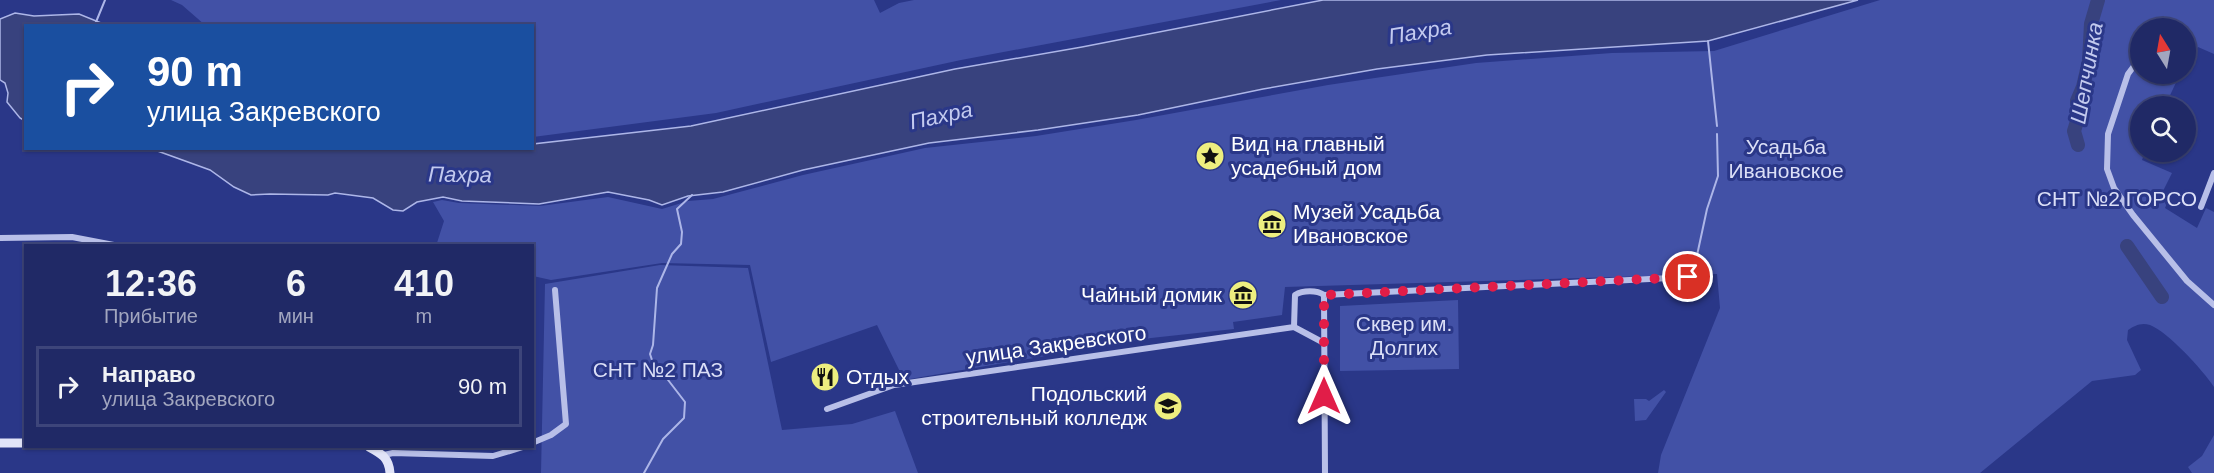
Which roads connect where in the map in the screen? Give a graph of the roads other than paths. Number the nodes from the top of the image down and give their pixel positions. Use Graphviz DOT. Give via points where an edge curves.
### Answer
graph roads {
  1 [pos="2130,71"];
  2 [pos="2214,173"];
  3 [pos="2212,183"];
  4 [pos="2201,207"];
  5 [pos="0,238"];
  6 [pos="109,244"];
  7 [pos="1690,277"];
  8 [pos="555,291"];
  9 [pos="1324,295"];
  10 [pos="2214,305"];
  11 [pos="1294,327"];
  12 [pos="1324,343"];
  13 [pos="827,410"];
  14 [pos="534,442"];
  15 [pos="0,443"];
  16 [pos="24,443"];
  17 [pos="371,448"];
  18 [pos="520,448"];
  19 [pos="384,455"];
  20 [pos="390,473"];
  21 [pos="1325,473"];
  1 -- 10 [label="street" via="2108,134 2107,169 2114,188 2133,215 2187,281"];
  2 -- 3 [label="street"];
  3 -- 4 [label="street"];
  5 -- 6 [label="street" via="72,237"];
  7 -- 9 [label="street"];
  8 -- 14 [label="street" via="566,424"];
  9 -- 11 [label="street" via="1295,295"];
  9 -- 12 [label="street"];
  11 -- 12 [label="street"];
  11 -- 13 [label="street, улица Закревского" via="894,386"];
  12 -- 21 [label="street"];
  15 -- 16 [label="main road"];
  17 -- 19 [label="main road"];
  18 -- 19 [label="street" via="493,456"];
  19 -- 20 [label="main road"];
}
